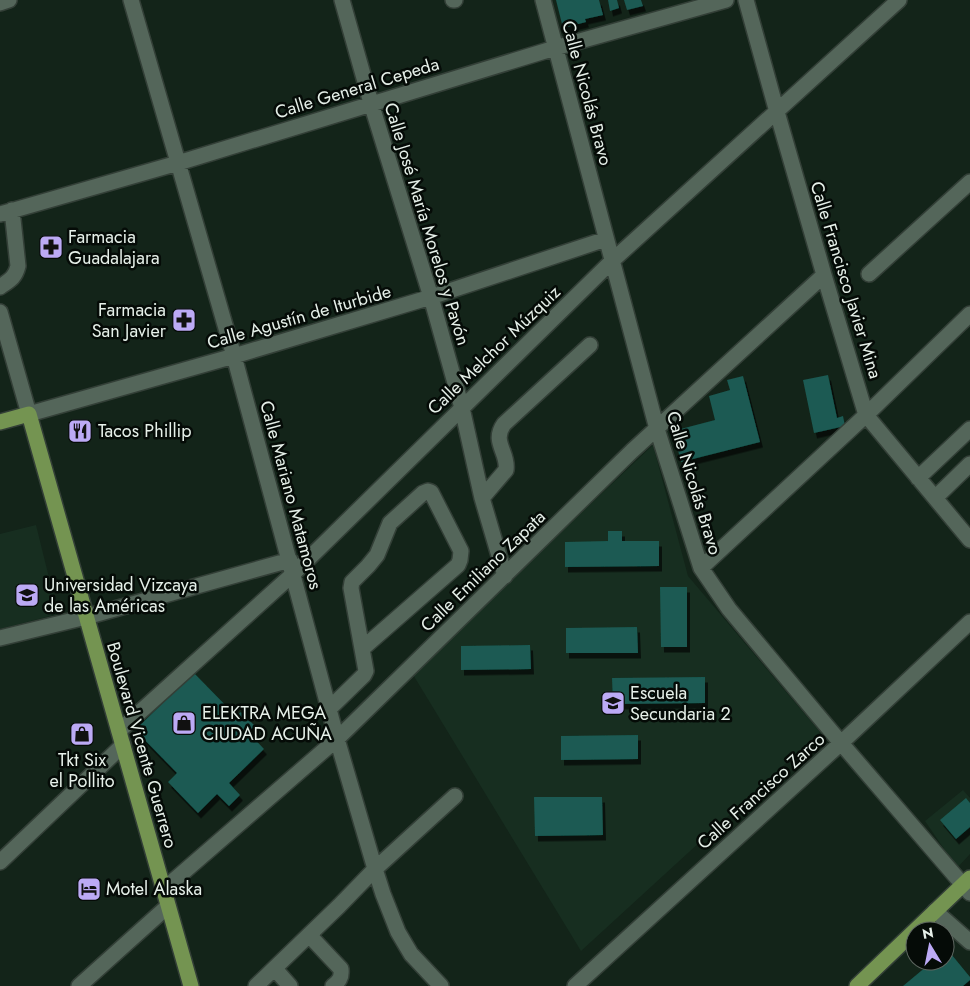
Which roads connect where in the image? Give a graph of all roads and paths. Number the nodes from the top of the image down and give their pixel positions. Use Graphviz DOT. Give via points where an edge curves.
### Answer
graph roads {
  1 [pos="9,0"];
  2 [pos="131,0"];
  3 [pos="342,0"];
  4 [pos="543,0"];
  5 [pos="726,0"];
  6 [pos="746,0"];
  7 [pos="899,0"];
  8 [pos="0,3"];
  9 [pos="555,48"];
  10 [pos="371,104"];
  11 [pos="777,112"];
  12 [pos="178,163"];
  13 [pos="970,182"];
  14 [pos="6,212"];
  15 [pos="606,239"];
  16 [pos="613,260"];
  17 [pos="869,274"];
  18 [pos="824,275"];
  19 [pos="0,287"];
  20 [pos="431,297"];
  21 [pos="0,312"];
  22 [pos="970,314"];
  23 [pos="590,345"];
  24 [pos="234,356"];
  25 [pos="462,408"];
  26 [pos="29,414"];
  27 [pos="866,415"];
  28 [pos="0,422"];
  29 [pos="657,429"];
  30 [pos="970,429"];
  31 [pos="970,464"];
  32 [pos="918,478"];
  33 [pos="482,498"];
  34 [pos="935,498"];
  35 [pos="970,540"];
  36 [pos="291,567"];
  37 [pos="701,568"];
  38 [pos="505,576"];
  39 [pos="86,617"];
  40 [pos="970,622"];
  41 [pos="0,638"];
  42 [pos="363,648"];
  43 [pos="330,708"];
  44 [pos="121,738"];
  45 [pos="337,739"];
  46 [pos="841,743"];
  47 [pos="455,796"];
  48 [pos="0,862"];
  49 [pos="375,869"];
  50 [pos="968,886"];
  51 [pos="164,889"];
  52 [pos="168,906"];
  53 [pos="936,911"];
  54 [pos="309,935"];
  55 [pos="970,942"];
  56 [pos="275,969"];
  57 [pos="79,986"];
  58 [pos="191,986"];
  59 [pos="256,986"];
  60 [pos="290,986"];
  61 [pos="333,986"];
  62 [pos="440,986"];
  63 [pos="575,986"];
  64 [pos="857,986"];
  1 -- 8 [label="street"];
  2 -- 12 [label="street, Calle Mariano Matamoros"];
  3 -- 10 [label="street, Calle José María Morelos y Pavón"];
  4 -- 9 [label="street, Calle Nicolás Bravo"];
  5 -- 9 [label="street, Calle General Cepeda"];
  6 -- 11 [label="street, Calle Francisco Javier Mina"];
  7 -- 11 [label="street, Calle Melchor Múzquiz"];
  9 -- 10 [label="street, Calle General Cepeda"];
  9 -- 15 [label="street, Calle Nicolás Bravo"];
  10 -- 12 [label="street, Calle General Cepeda"];
  10 -- 20 [label="street, Calle José María Morelos y Pavón"];
  11 -- 16 [label="street, Calle Melchor Múzquiz"];
  11 -- 18 [label="street, Calle Francisco Javier Mina"];
  12 -- 14 [label="street, Calle General Cepeda"];
  12 -- 24 [label="street, Calle Mariano Matamoros"];
  13 -- 17 [label="street"];
  14 -- 19 [label="street" via="18,266 13,278"];
  15 -- 16 [label="street, Calle Nicolás Bravo"];
  15 -- 20 [label="street, Calle Agustín de Iturbide"];
  16 -- 25 [label="street, Calle Melchor Múzquiz"];
  16 -- 29 [label="street, Calle Nicolás Bravo"];
  18 -- 27 [label="street, Calle Francisco Javier Mina"];
  18 -- 29 [label="street, Calle Emiliano Zapata"];
  20 -- 24 [label="street, Calle Agustín de Iturbide"];
  20 -- 25 [label="street, Calle José María Morelos y Pavón"];
  21 -- 26 [label="street, Boulevard Vicente Guerrero"];
  22 -- 27 [label="street"];
  23 -- 33 [label="street" via="504,424 499,435 506,470"];
  24 -- 26 [label="street, Calle Agustín de Iturbide"];
  24 -- 36 [label="street, Calle Mariano Matamoros"];
  25 -- 33 [label="street, Calle José María Morelos y Pavón"];
  25 -- 36 [label="street, Calle Melchor Múzquiz"];
  26 -- 28 [label="main road, Calle Agustín de Iturbide"];
  26 -- 39 [label="main road, Boulevard Vicente Guerrero"];
  27 -- 32 [label="street, Calle Francisco Javier Mina"];
  27 -- 37 [label="street"];
  29 -- 37 [label="street, Calle Nicolás Bravo"];
  29 -- 38 [label="street, Calle Emiliano Zapata"];
  30 -- 32 [label="street"];
  31 -- 34 [label="street"];
  32 -- 34 [label="street, Calle Francisco Javier Mina"];
  33 -- 38 [label="street, Calle José María Morelos y Pavón"];
  34 -- 35 [label="street, Calle Francisco Javier Mina"];
  36 -- 39 [label="street"];
  36 -- 43 [label="street, Calle Mariano Matamoros"];
  36 -- 44 [label="street, Calle Melchor Múzquiz"];
  37 -- 46 [label="street, Calle Nicolás Bravo" via="729,609"];
  38 -- 45 [label="street, Calle Emiliano Zapata"];
  39 -- 41 [label="street"];
  39 -- 44 [label="main road, Boulevard Vicente Guerrero"];
  40 -- 46 [label="street, Calle Francisco Zarco"];
  42 -- 42 [label="street" via="458,565 461,551 431,492 423,493 390,523 377,555 351,584"];
  42 -- 43 [label="street" via="364,675"];
  43 -- 45 [label="street, Calle Mariano Matamoros"];
  44 -- 48 [label="street, Calle Melchor Múzquiz"];
  44 -- 51 [label="main road, Boulevard Vicente Guerrero"];
  45 -- 49 [label="street, Calle Mariano Matamoros"];
  45 -- 51 [label="street, Calle Emiliano Zapata"];
  46 -- 50 [label="street, Calle Nicolás Bravo"];
  46 -- 63 [label="street, Calle Francisco Zarco"];
  47 -- 49 [label="street"];
  49 -- 54 [label="street"];
  49 -- 62 [label="street, Calle Mariano Matamoros" via="398,932 411,954"];
  50 -- 53 [label="main road"];
  51 -- 52 [label="main road, Boulevard Vicente Guerrero"];
  52 -- 57 [label="street"];
  52 -- 58 [label="main road, Boulevard Vicente Guerrero"];
  53 -- 55 [label="street"];
  53 -- 64 [label="main road"];
  54 -- 56 [label="street"];
  54 -- 61 [label="street" via="341,969 342,976"];
  56 -- 59 [label="street"];
  56 -- 60 [label="street"];
}
